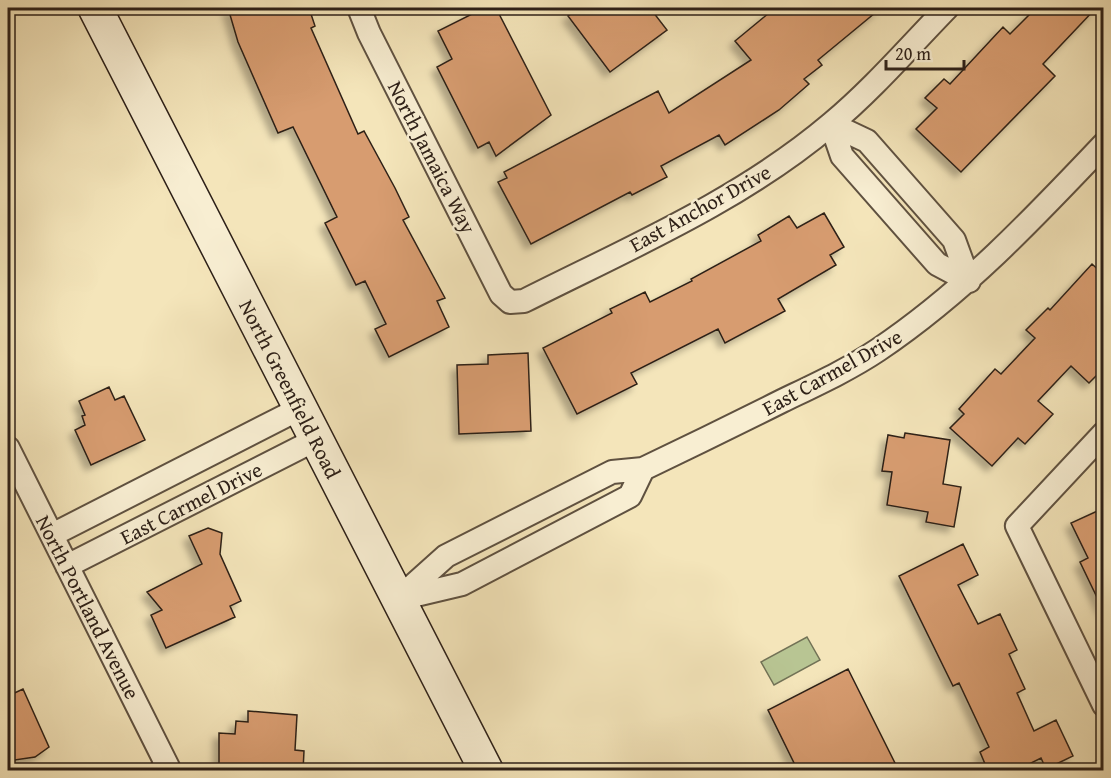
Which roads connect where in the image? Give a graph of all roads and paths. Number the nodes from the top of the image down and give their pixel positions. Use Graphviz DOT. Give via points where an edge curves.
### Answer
graph roads {
  1 [pos="95,8"];
  2 [pos="359,8"];
  3 [pos="947,8"];
  4 [pos="831,124"];
  5 [pos="1104,144"];
  6 [pos="969,281"];
  7 [pos="510,302"];
  8 [pos="299,409"];
  9 [pos="1104,433"];
  10 [pos="315,440"];
  11 [pos="8,448"];
  12 [pos="643,469"];
  13 [pos="52,535"];
  14 [pos="67,566"];
  15 [pos="398,599"];
  16 [pos="1104,705"];
  17 [pos="165,769"];
  18 [pos="486,771"];
  1 -- 8 [label="main road, North Greenfield Road"];
  2 -- 7 [label="street, North Jamaica Way" via="501,294"];
  3 -- 4 [label="street, East Anchor Drive"];
  4 -- 6 [label="street" via="842,156 921,246 937,264"];
  4 -- 7 [label="street, East Anchor Drive" via="734,194 524,301"];
  5 -- 6 [label="street, East Carmel Drive" via="1018,236"];
  6 -- 12 [label="street, East Carmel Drive" via="876,351 822,382"];
  8 -- 10 [label="main road, North Greenfield Road"];
  8 -- 13 [label="street, East Carmel Drive"];
  9 -- 16 [label="street" via="1017,526"];
  10 -- 14 [label="street, East Carmel Drive"];
  10 -- 15 [label="main road, North Greenfield Road"];
  11 -- 13 [label="street, North Portland Avenue"];
  12 -- 15 [label="street, East Carmel Drive" via="612,472 446,556"];
  12 -- 15 [label="street" via="630,496 462,584"];
  13 -- 14 [label="street, North Portland Avenue"];
  14 -- 17 [label="street, North Portland Avenue"];
  15 -- 18 [label="main road, North Greenfield Road"];
}
